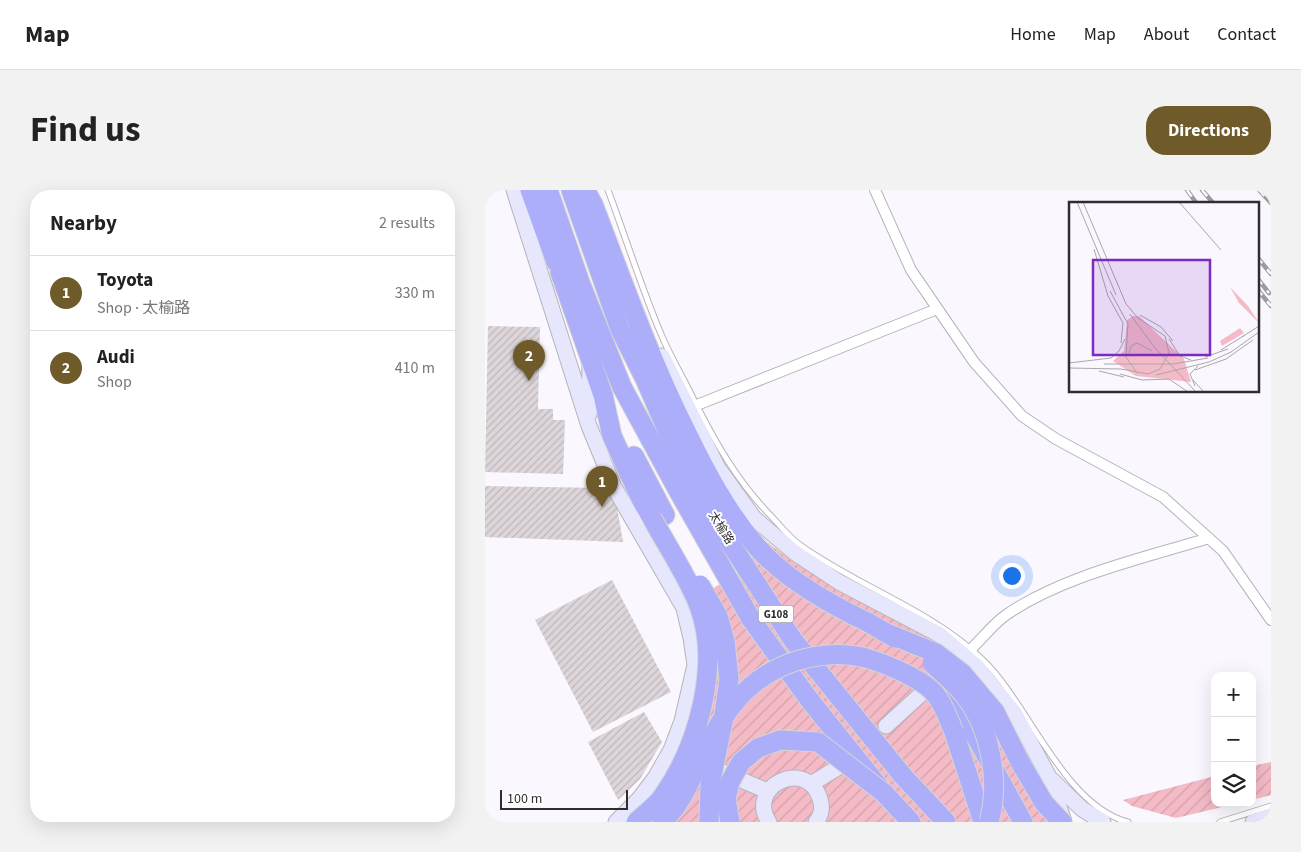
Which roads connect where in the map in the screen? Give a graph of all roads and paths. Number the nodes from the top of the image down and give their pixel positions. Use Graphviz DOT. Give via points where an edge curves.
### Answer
graph roads {
  1 [pos="514,190"];
  2 [pos="530,190"];
  3 [pos="548,190"];
  4 [pos="571,190"];
  5 [pos="585,190"];
  6 [pos="595,190"];
  7 [pos="608,190"];
  8 [pos="875,190"];
  9 [pos="561,228"];
  10 [pos="559,272"];
  11 [pos="937,309"];
  12 [pos="590,358"];
  13 [pos="697,405"];
  14 [pos="589,426"];
  15 [pos="658,517"];
  16 [pos="1209,538"];
  17 [pos="1271,620"];
  18 [pos="884,632"];
  19 [pos="967,652"];
  20 [pos="938,696"];
  21 [pos="886,726"];
  22 [pos="671,750"];
  23 [pos="837,768"];
  24 [pos="1050,779"];
  25 [pos="811,784"];
  26 [pos="767,791"];
  27 [pos="884,793"];
  28 [pos="1271,806"];
  29 [pos="1271,816"];
  30 [pos="616,822"];
  31 [pos="636,822"];
  32 [pos="653,822"];
  33 [pos="662,822"];
  34 [pos="709,822"];
  35 [pos="730,822"];
  36 [pos="769,822"];
  37 [pos="816,822"];
  38 [pos="911,822"];
  39 [pos="946,822"];
  40 [pos="983,822"];
  41 [pos="989,822"];
  42 [pos="1023,822"];
  43 [pos="1063,822"];
  44 [pos="1103,822"];
  45 [pos="1128,822"];
  46 [pos="1220,822"];
  47 [pos="1253,822"];
  1 -- 14 [label="main road"];
  2 -- 10 [label="highway"];
  3 -- 9 [label="highway, 太榆路 / G108"];
  4 -- 39 [label="highway, 太榆路 / G108" via="620,329 674,446 710,512 793,640 903,776"];
  5 -- 18 [label="highway, bridge" via="659,377 709,479 758,548 787,575 845,612"];
  6 -- 19 [label="main road" via="666,367 718,468 754,518 795,553 839,582"];
  7 -- 13 [label="lane" via="661,334"];
  8 -- 11 [label="street" via="911,270"];
  9 -- 10 [label="highway"];
  9 -- 27 [label="highway, 太榆路 / G108" via="622,387 689,511 751,619 808,698"];
  10 -- 12 [label="highway"];
  11 -- 13 [label="street"];
  11 -- 16 [label="street" via="974,362 1022,416 1056,439 1163,497"];
  12 -- 14 [label="main road"];
  12 -- 15 [label="highway" via="612,436 642,501"];
  13 -- 19 [label="lane" via="716,444 752,497 797,544 839,572 942,626"];
  14 -- 22 [label="main road" via="614,487 684,608 695,665 682,721"];
  15 -- 31 [label="highway, bridge" via="699,607 707,650 705,696 689,750 662,797"];
  15 -- 34 [label="highway, bridge" via="718,616 725,642 729,679 710,784"];
  16 -- 17 [label="street" via="1223,551"];
  16 -- 19 [label="street" via="1090,574 1045,594 1005,616"];
  18 -- 41 [label="highway, bridge" via="925,655 966,696 990,750 994,782"];
  18 -- 43 [label="highway, bridge" via="936,653 962,673 995,712 1019,762 1044,803"];
  19 -- 21 [label="main road"];
  19 -- 24 [label="main road" via="1015,714"];
  19 -- 45 [label="lane" via="990,668 1060,769 1089,799 1116,819"];
  20 -- 33 [label="highway, bridge" via="909,675 883,663 849,654 815,655 778,667 732,703 689,784 671,814"];
  20 -- 40 [label="highway, bridge" via="955,732"];
  20 -- 42 [label="highway" via="959,712 975,735"];
  22 -- 26 [label="main road"];
  22 -- 30 [label="main road" via="639,800"];
  22 -- 32 [label="main road"];
  23 -- 25 [label="main road"];
  24 -- 43 [label="main road"];
  24 -- 44 [label="main road" via="1082,810"];
  25 -- 26 [label="main road" via="793,777 774,784"];
  25 -- 37 [label="main road" via="821,800"];
  26 -- 36 [label="main road" via="763,808"];
  27 -- 35 [label="highway, bridge" via="817,742 780,740 757,748 741,762 726,799"];
  27 -- 38 [label="highway, 太榆路 / G108"];
  28 -- 46 [label="lane"];
  29 -- 47 [label="main road"];
}
